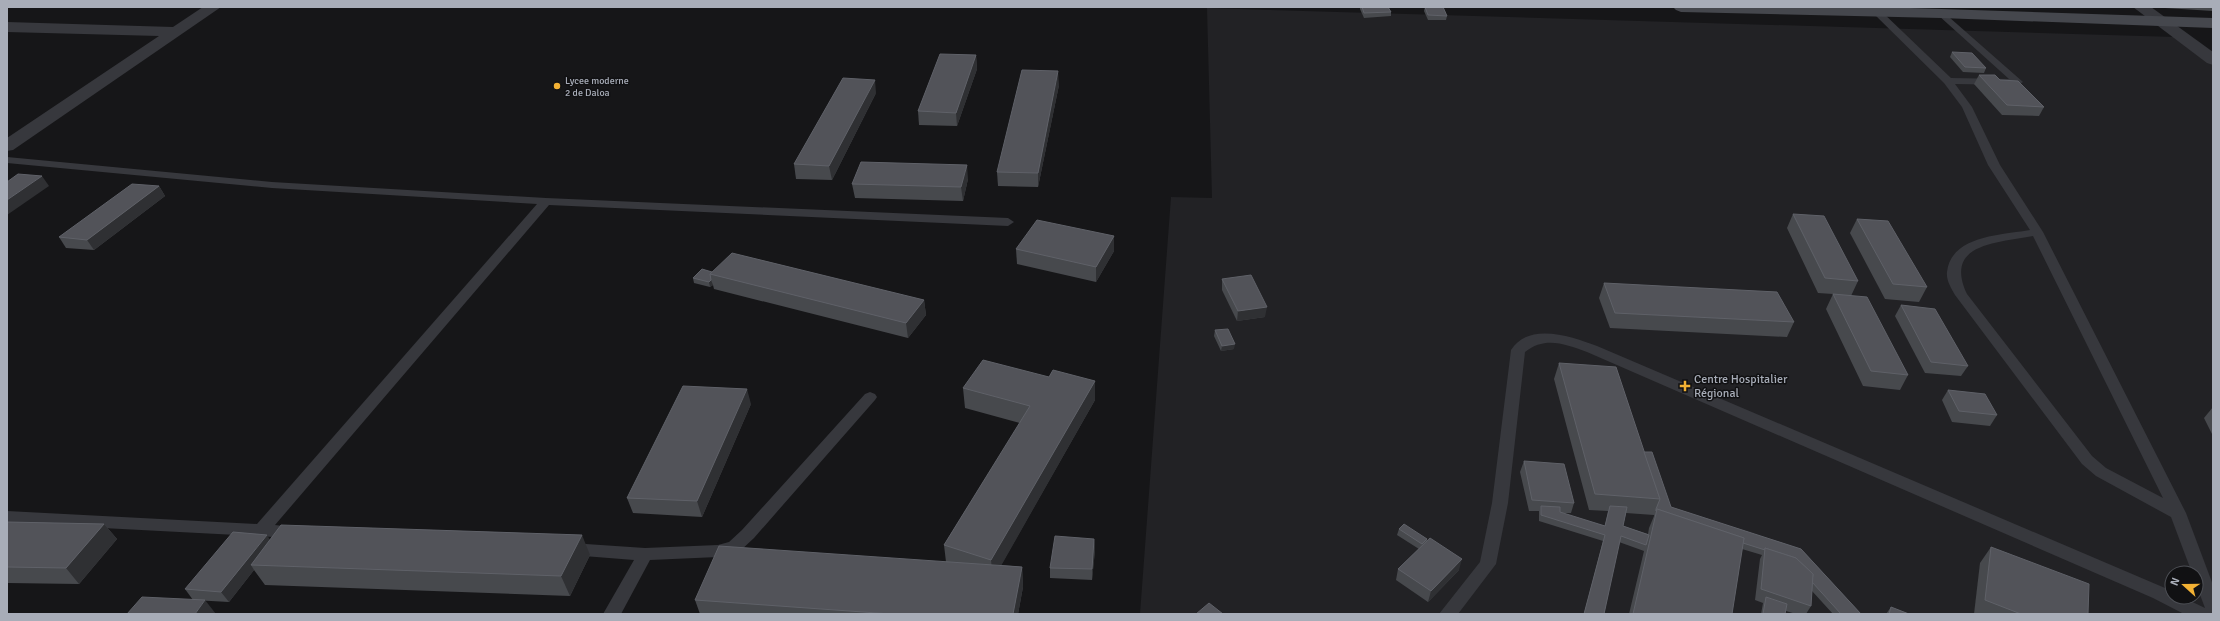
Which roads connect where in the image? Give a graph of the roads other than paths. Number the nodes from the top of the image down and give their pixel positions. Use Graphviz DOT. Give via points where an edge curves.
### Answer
graph roads {
  1 [pos="213,7"];
  2 [pos="1681,7"];
  3 [pos="2141,7"];
  4 [pos="1818,9"];
  5 [pos="1876,12"];
  6 [pos="1941,13"];
  7 [pos="2160,22"];
  8 [pos="2213,23"];
  9 [pos="7,27"];
  10 [pos="175,32"];
  11 [pos="2213,60"];
  12 [pos="1948,81"];
  13 [pos="7,146"];
  14 [pos="7,160"];
  15 [pos="546,201"];
  16 [pos="1008,222"];
  17 [pos="2037,232"];
  18 [pos="870,397"];
  19 [pos="2178,514"];
  20 [pos="7,517"];
  21 [pos="262,530"];
  22 [pos="308,533"];
  23 [pos="559,548"];
  24 [pos="645,554"];
  25 [pos="2213,608"];
  26 [pos="612,614"];
  27 [pos="1448,614"];
  28 [pos="2200,614"];
  1 -- 10 [label="street"];
  2 -- 4 [label="street"];
  3 -- 7 [label="street"];
  4 -- 5 [label="street"];
  5 -- 6 [label="street"];
  5 -- 12 [label="lane"];
  6 -- 7 [label="street"];
  6 -- 12 [label="lane" via="2018,82"];
  7 -- 8 [label="street"];
  7 -- 11 [label="street"];
  9 -- 10 [label="street"];
  10 -- 13 [label="street"];
  12 -- 17 [label="lane" via="1967,107 1994,164"];
  14 -- 15 [label="lane" via="272,185"];
  15 -- 16 [label="lane"];
  15 -- 21 [label="lane"];
  17 -- 19 [label="lane"];
  17 -- 19 [label="lane" via="1976,244 1961,253 1953,271 1961,295 2087,460 2101,472"];
  18 -- 24 [label="lane" via="734,547 718,551"];
  19 -- 25 [label="lane"];
  20 -- 21 [label="lane"];
  21 -- 22 [label="lane"];
  23 -- 24 [label="lane"];
  24 -- 26 [label="lane"];
  27 -- 28 [label="lane" via="1488,564 1500,503 1518,350 1526,342 1545,337 1562,338 1592,349 2159,593"];
}
